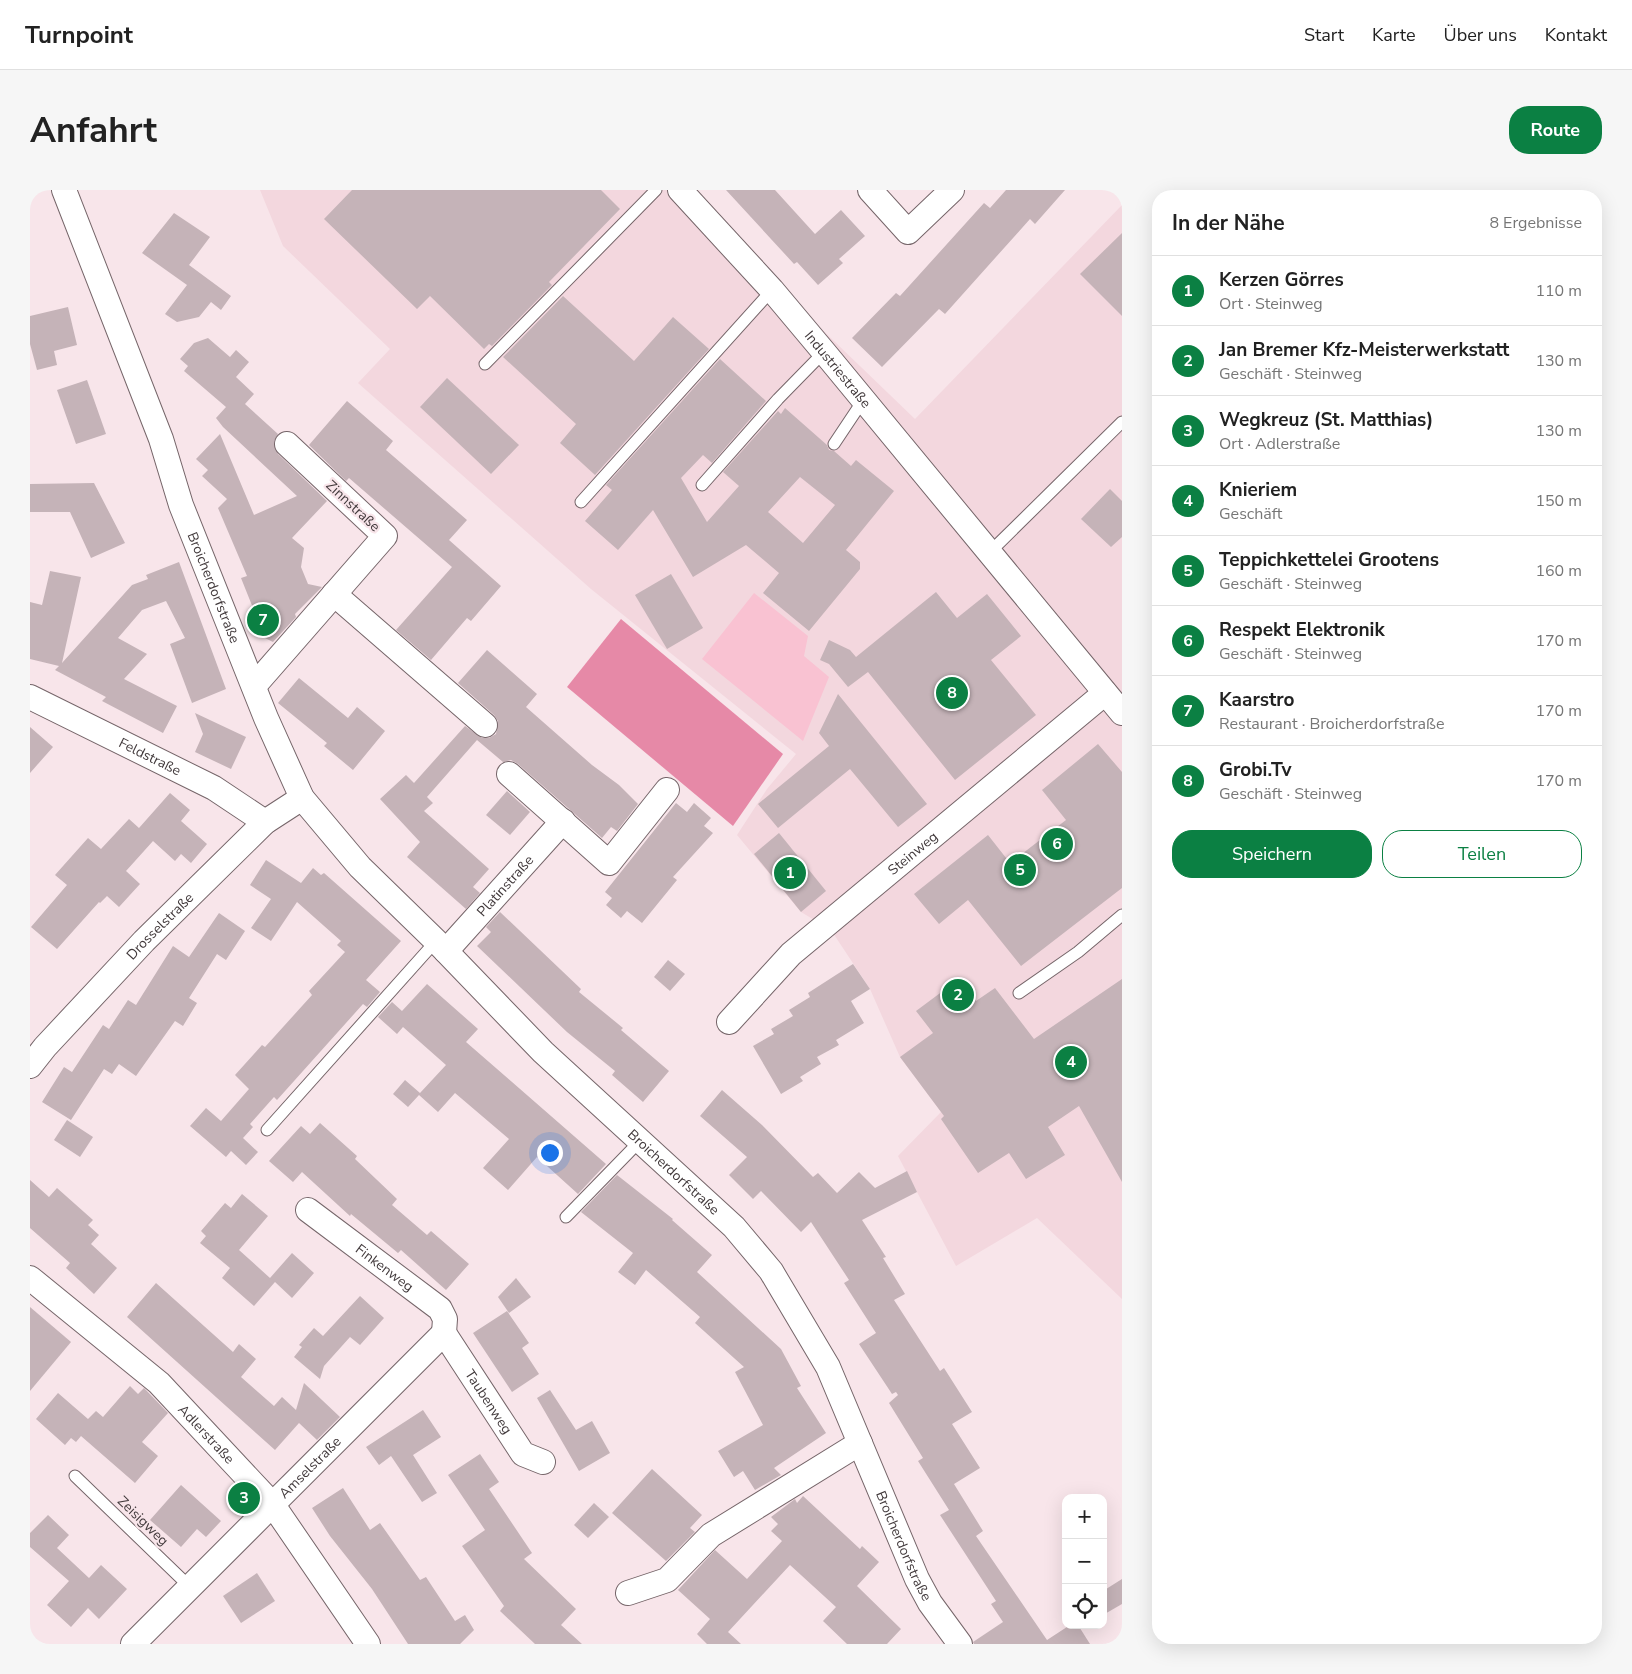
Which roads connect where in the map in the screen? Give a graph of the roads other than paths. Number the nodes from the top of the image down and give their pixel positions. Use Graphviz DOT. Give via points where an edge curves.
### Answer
graph roads {
  1 [pos="64,190"];
  2 [pos="656,190"];
  3 [pos="680,190"];
  4 [pos="870,190"];
  5 [pos="952,190"];
  6 [pos="772,290"];
  7 [pos="824,352"];
  8 [pos="485,364"];
  9 [pos="864,399"];
  10 [pos="1122,422"];
  11 [pos="287,444"];
  12 [pos="834,444"];
  13 [pos="702,485"];
  14 [pos="581,502"];
  15 [pos="990,552"];
  16 [pos="334,594"];
  17 [pos="254,686"];
  18 [pos="1105,693"];
  19 [pos="30,697"];
  20 [pos="1122,713"];
  21 [pos="485,725"];
  22 [pos="509,774"];
  23 [pos="667,790"];
  24 [pos="302,798"];
  25 [pos="563,821"];
  26 [pos="265,822"];
  27 [pos="1122,915"];
  28 [pos="441,946"];
  29 [pos="1019,993"];
  30 [pos="729,1022"];
  31 [pos="30,1066"];
  32 [pos="268,1130"];
  33 [pos="640,1141"];
  34 [pos="308,1210"];
  35 [pos="566,1217"];
  36 [pos="30,1278"];
  37 [pos="444,1333"];
  38 [pos="860,1443"];
  39 [pos="543,1462"];
  40 [pos="74,1476"];
  41 [pos="273,1506"];
  42 [pos="190,1587"];
  43 [pos="628,1593"];
  44 [pos="133,1644"];
  45 [pos="368,1644"];
  46 [pos="960,1644"];
  1 -- 17 [label="street, Broicherdorfstraße" via="161,439 181,505"];
  2 -- 8 [label="lane"];
  3 -- 6 [label="street, Industriestraße"];
  4 -- 5 [label="street" via="908,232"];
  6 -- 7 [label="street, Industriestraße"];
  6 -- 14 [label="lane"];
  7 -- 9 [label="street, Industriestraße"];
  7 -- 13 [label="lane"];
  9 -- 12 [label="lane"];
  9 -- 15 [label="street, Industriestraße"];
  10 -- 15 [label="lane"];
  11 -- 16 [label="street, Zinnstraße" via="384,536 353,567"];
  15 -- 18 [label="street, Industriestraße"];
  16 -- 17 [label="street, Zinnstraße"];
  16 -- 21 [label="street"];
  17 -- 24 [label="street, Broicherdorfstraße"];
  18 -- 20 [label="street, Industriestraße"];
  18 -- 30 [label="street, Steinweg" via="791,954"];
  19 -- 26 [label="street, Feldstraße" via="214,788"];
  22 -- 25 [label="street"];
  23 -- 25 [label="street" via="609,863"];
  24 -- 26 [label="street, Drosselstraße"];
  24 -- 28 [label="street, Broicherdorfstraße" via="360,867"];
  25 -- 28 [label="street, Platinstraße"];
  26 -- 31 [label="street, Drosselstraße" via="144,941"];
  27 -- 29 [label="lane" via="1078,952"];
  28 -- 32 [label="lane"];
  28 -- 33 [label="street, Broicherdorfstraße" via="543,1052"];
  33 -- 35 [label="lane"];
  33 -- 38 [label="street, Broicherdorfstraße" via="734,1227 771,1271 828,1367"];
  34 -- 37 [label="street, Finkenweg" via="440,1309 445,1319"];
  36 -- 41 [label="street, Adlerstraße" via="159,1383"];
  37 -- 39 [label="street, Taubenweg" via="524,1454"];
  37 -- 41 [label="street, Amselstraße"];
  38 -- 43 [label="street" via="711,1535 667,1580"];
  38 -- 46 [label="street, Broicherdorfstraße" via="917,1580"];
  40 -- 42 [label="lane, Zeisigweg"];
  41 -- 42 [label="street, Amselstraße"];
  41 -- 45 [label="street, Adlerstraße"];
  42 -- 44 [label="street, Amselstraße"];
}
